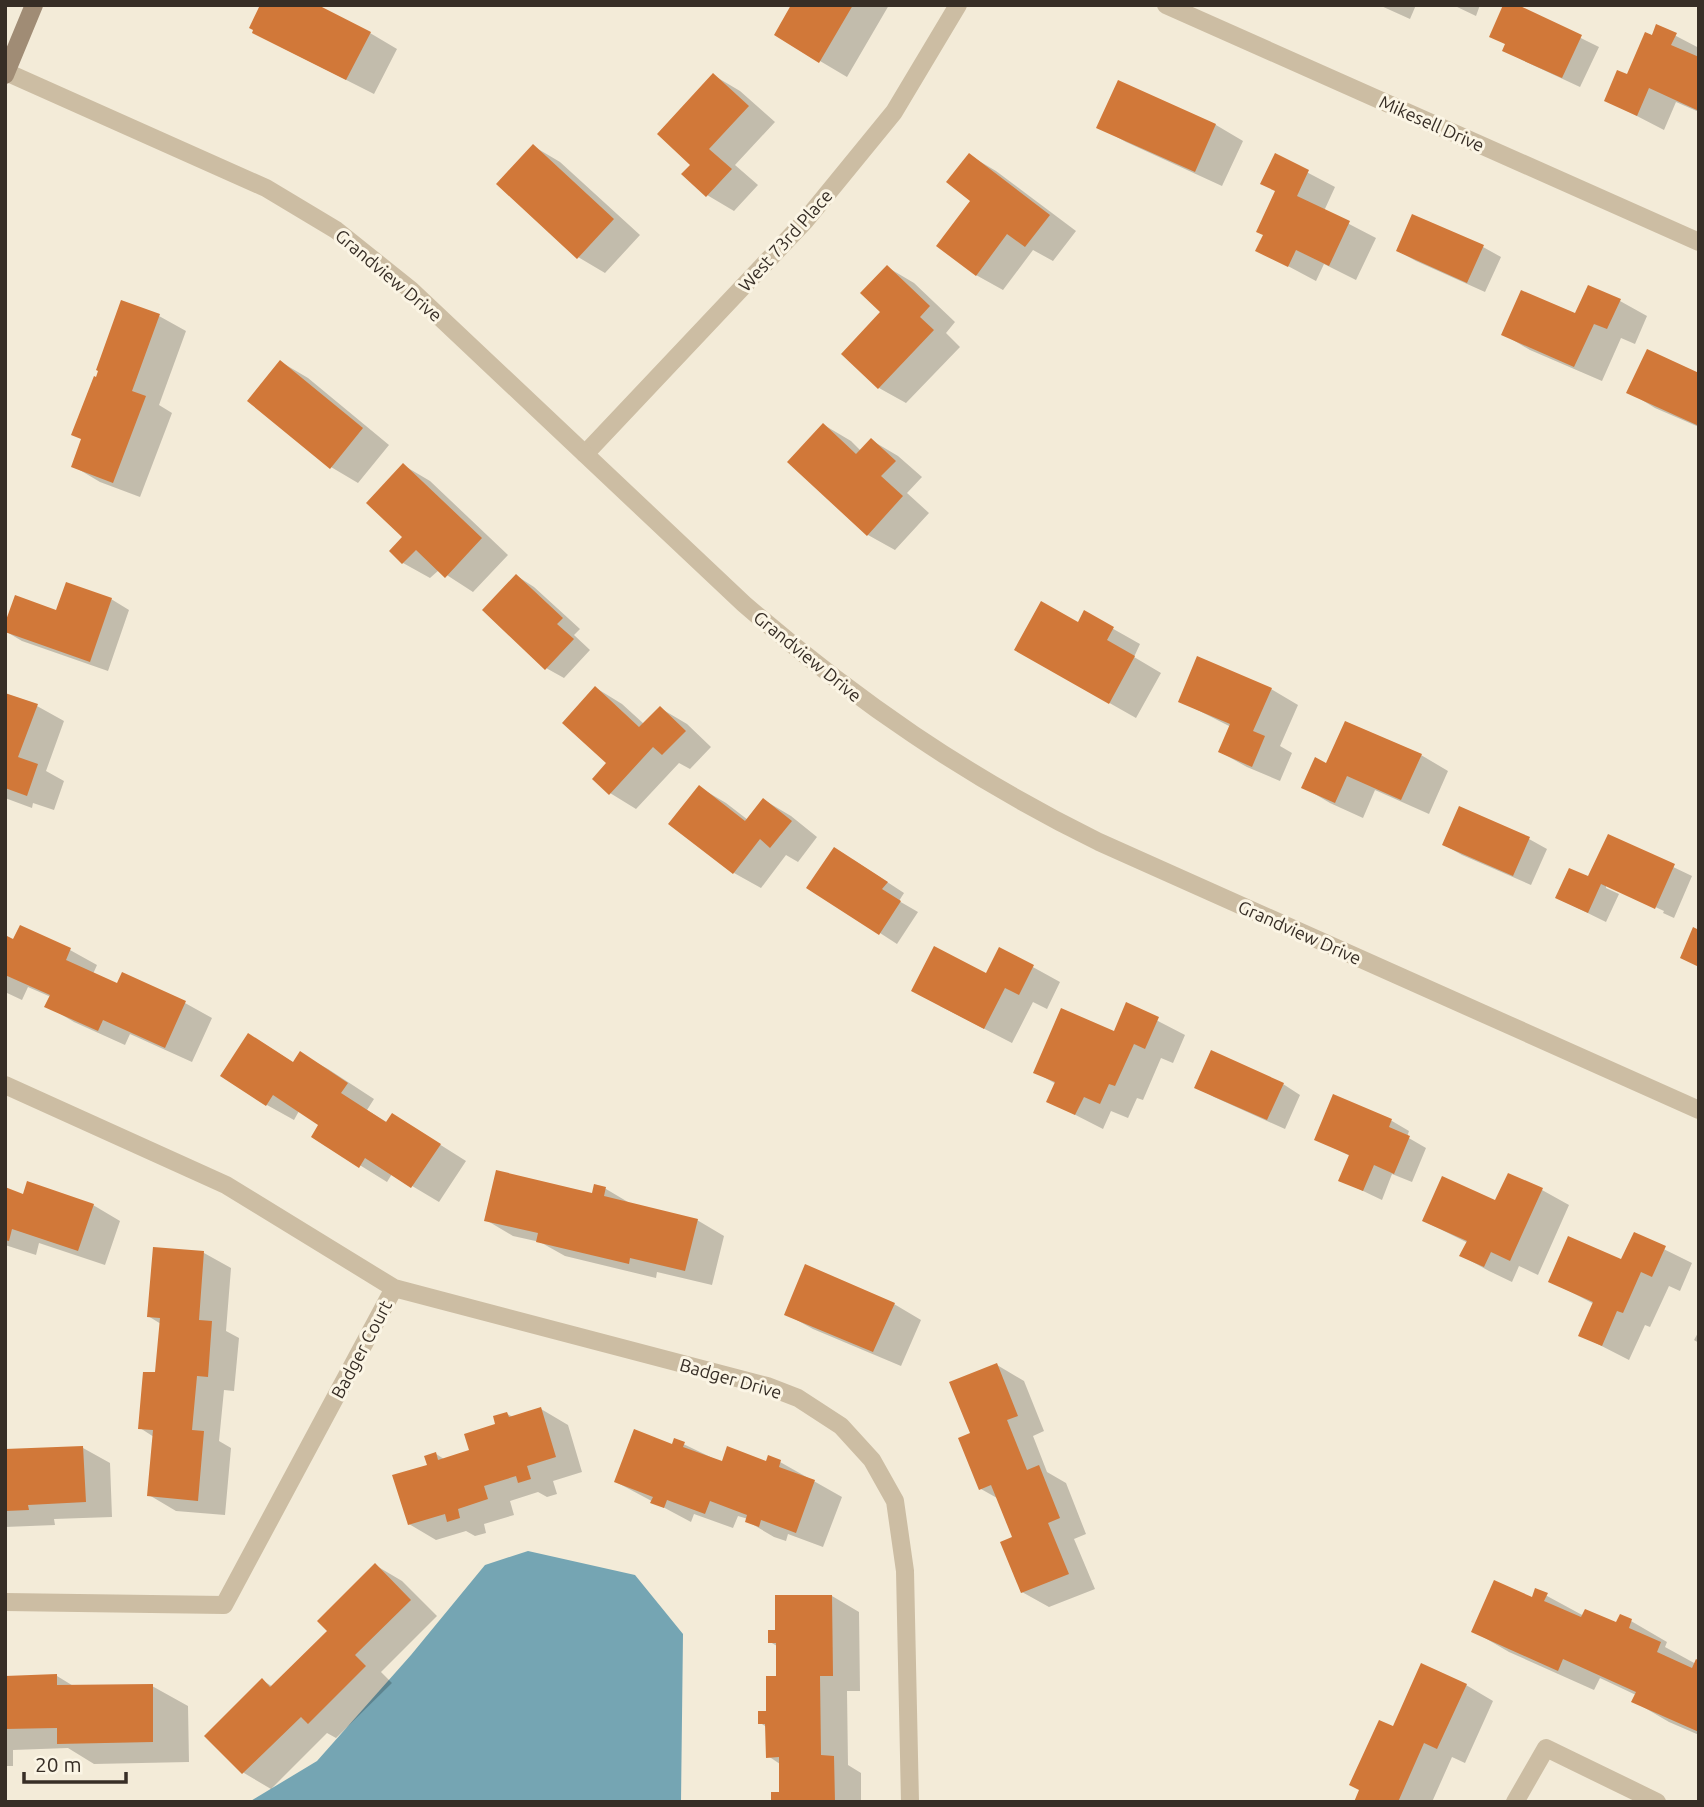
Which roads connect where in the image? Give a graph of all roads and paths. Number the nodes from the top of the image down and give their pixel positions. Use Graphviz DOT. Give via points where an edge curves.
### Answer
graph roads {
  1 [pos="34,5"];
  2 [pos="958,5"];
  3 [pos="1166,5"];
  4 [pos="6,73"];
  5 [pos="1699,242"];
  6 [pos="584,454"];
  7 [pos="5,1085"];
  8 [pos="1699,1110"];
  9 [pos="394,1287"];
  10 [pos="5,1602"];
  11 [pos="910,1802"];
  12 [pos="1515,1802"];
  13 [pos="1657,1802"];
  1 -- 4 [label="main road"];
  2 -- 6 [label="street, West 73rd Place" via="894,112 805,221"];
  3 -- 5 [label="street, Mikesell Drive"];
  4 -- 6 [label="street, Grandview Drive" via="266,188 336,230 411,290"];
  6 -- 8 [label="street, Grandview Drive" via="805,656 919,740 987,782 1099,842"];
  7 -- 9 [label="street, Badger Court" via="226,1185"];
  9 -- 10 [label="street, Badger Court" via="224,1605"];
  9 -- 11 [label="street, Badger Drive" via="766,1386 813,1406 862,1446 895,1501 902,1540"];
  12 -- 13 [label="street" via="1546,1748"];
}
